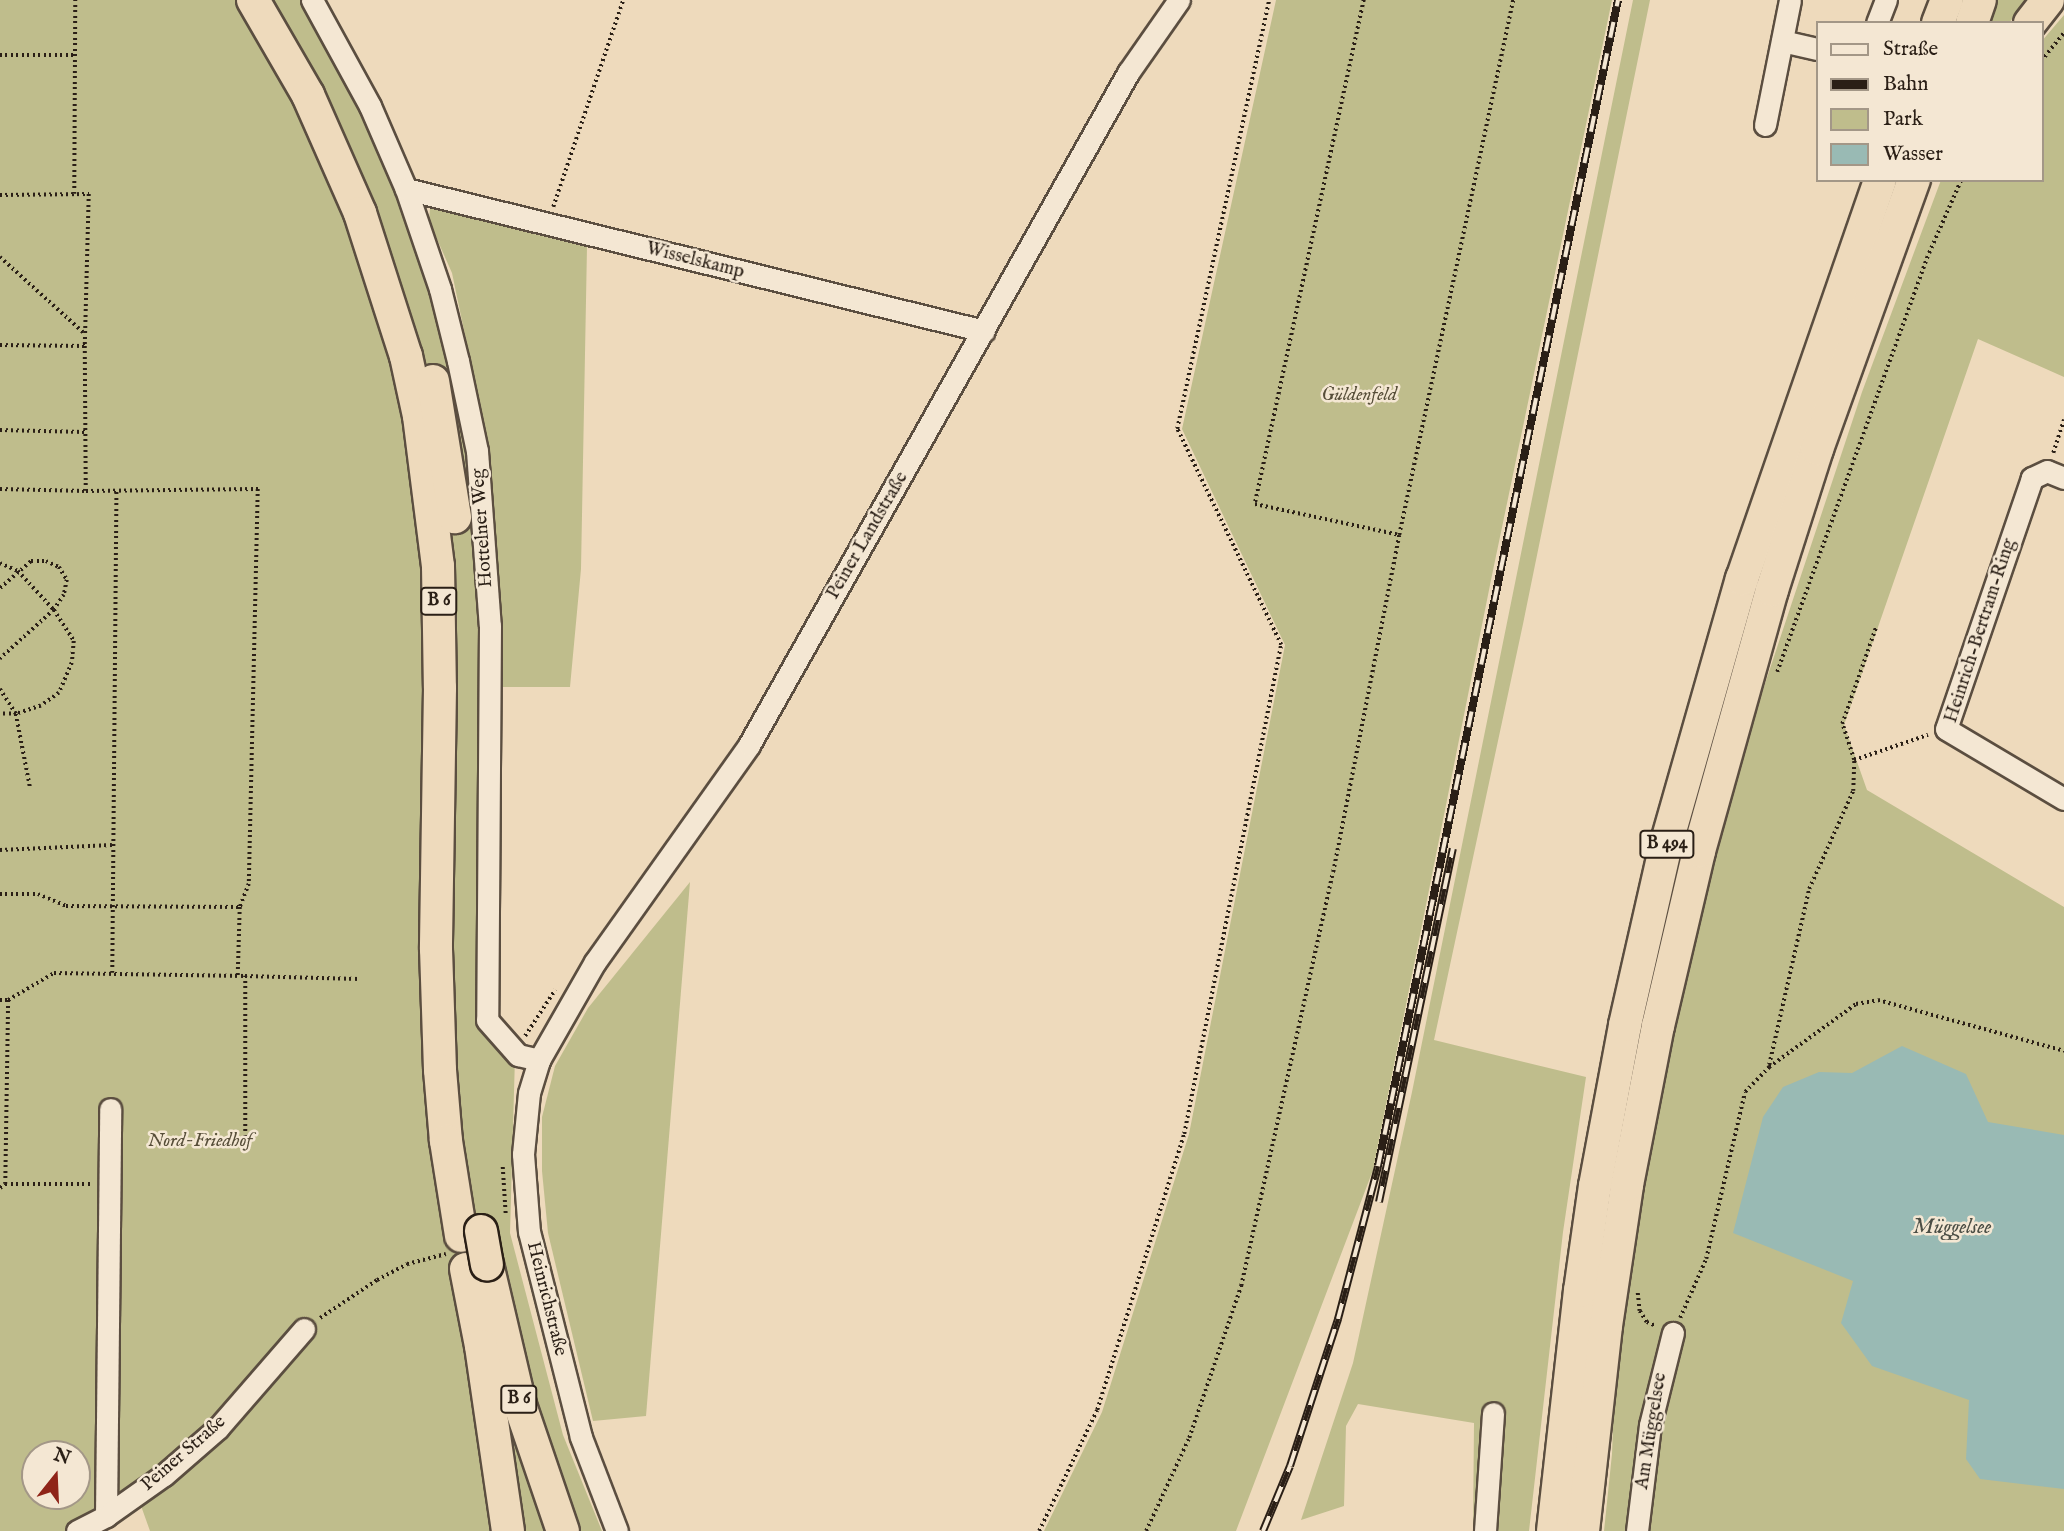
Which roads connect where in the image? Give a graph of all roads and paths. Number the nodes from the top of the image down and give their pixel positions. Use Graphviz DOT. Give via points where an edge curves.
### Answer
graph roads {
  1 [pos="75,0"];
  2 [pos="253,0"];
  3 [pos="277,0"];
  4 [pos="312,0"];
  5 [pos="623,0"];
  6 [pos="1179,0"];
  7 [pos="1269,0"];
  8 [pos="1364,0"];
  9 [pos="1513,0"];
  10 [pos="1790,0"];
  11 [pos="1886,0"];
  12 [pos="1947,0"];
  13 [pos="1980,0"];
  14 [pos="2048,0"];
  15 [pos="1878,21"];
  16 [pos="1939,21"];
  17 [pos="1973,21"];
  18 [pos="2032,21"];
  19 [pos="2064,33"];
  20 [pos="1782,41"];
  21 [pos="1815,49"];
  22 [pos="0,55"];
  23 [pos="73,55"];
  24 [pos="2043,59"];
  25 [pos="1765,125"];
  26 [pos="1879,182"];
  27 [pos="1912,182"];
  28 [pos="1919,182"];
  29 [pos="1960,182"];
  30 [pos="406,189"];
  31 [pos="74,194"];
  32 [pos="0,195"];
  33 [pos="1901,215"];
  34 [pos="547,225"];
  35 [pos="0,257"];
  36 [pos="984,331"];
  37 [pos="85,334"];
  38 [pos="0,345"];
  39 [pos="85,346"];
  40 [pos="2064,420"];
  41 [pos="0,430"];
  42 [pos="86,432"];
  43 [pos="2055,475"];
  44 [pos="0,489"];
  45 [pos="86,491"];
  46 [pos="116,491"];
  47 [pos="1399,535"];
  48 [pos="0,563"];
  49 [pos="18,571"];
  50 [pos="0,588"];
  51 [pos="54,610"];
  52 [pos="1876,627"];
  53 [pos="0,659"];
  54 [pos="1772,684"];
  55 [pos="0,689"];
  56 [pos="0,714"];
  57 [pos="16,714"];
  58 [pos="1946,729"];
  59 [pos="1854,760"];
  60 [pos="30,787"];
  61 [pos="2064,799"];
  62 [pos="112,845"];
  63 [pos="0,850"];
  64 [pos="0,894"];
  65 [pos="113,906"];
  66 [pos="240,907"];
  67 [pos="112,973"];
  68 [pos="238,976"];
  69 [pos="245,976"];
  70 [pos="359,978"];
  71 [pos="0,1000"];
  72 [pos="8,1000"];
  73 [pos="2064,1051"];
  74 [pos="539,1060"];
  75 [pos="1769,1067"];
  76 [pos="110,1109"];
  77 [pos="245,1137"];
  78 [pos="5,1184"];
  79 [pos="108,1185"];
  80 [pos="0,1188"];
  81 [pos="471,1234"];
  82 [pos="477,1266"];
  83 [pos="1637,1289"];
  84 [pos="304,1329"];
  85 [pos="1674,1333"];
  86 [pos="481,1346"];
  87 [pos="1493,1413"];
  88 [pos="106,1516"];
  89 [pos="77,1531"];
  90 [pos="508,1531"];
  91 [pos="540,1531"];
  92 [pos="563,1531"];
  93 [pos="617,1531"];
  94 [pos="1039,1531"];
  95 [pos="1146,1531"];
  96 [pos="1485,1531"];
  97 [pos="1553,1531"];
  98 [pos="1583,1531"];
  99 [pos="1637,1531"];
  1 -- 23 [label="path"];
  2 -- 81 [label="highway, B 6" via="308,95 360,214 402,344 419,416 438,566 436,949 440,1070 446,1140"];
  3 -- 81 [label="highway, B 6" via="328,88 381,208 413,302 440,412 455,518 461,616 458,983"];
  4 -- 30 [label="street, Hottelner Weg" via="370,106"];
  5 -- 34 [label="path"];
  6 -- 36 [label="street, Peiner Landstraße" via="1128,73"];
  7 -- 94 [label="path" via="1177,429 1281,645 1184,1134 1097,1410"];
  8 -- 47 [label="path" via="1255,504"];
  9 -- 47 [label="path"];
  10 -- 20 [label="street"];
  11 -- 15 [label="street"];
  12 -- 16 [label="highway"];
  13 -- 17 [label="highway"];
  14 -- 18 [label="highway"];
  19 -- 24 [label="path"];
  20 -- 21 [label="street"];
  20 -- 25 [label="street"];
  22 -- 23 [label="path"];
  23 -- 31 [label="path"];
  26 -- 97 [label="highway, B 494" via="1742,579 1666,845 1595,1186"];
  27 -- 33 [label="highway, B 494"];
  28 -- 33 [label="highway"];
  29 -- 54 [label="path" via="1929,253"];
  30 -- 34 [label="street, Wisselskamp"];
  30 -- 74 [label="street, Hottelner Weg" via="440,289 477,452 490,626 487,1020 518,1055"];
  31 -- 32 [label="path"];
  31 -- 37 [label="path" via="89,194"];
  33 -- 98 [label="highway, B 494" via="1812,462 1699,851 1627,1185"];
  34 -- 36 [label="street, Wisselskamp"];
  35 -- 37 [label="path"];
  36 -- 74 [label="street, Peiner Landstraße" via="749,744 595,962"];
  37 -- 39 [label="path"];
  38 -- 39 [label="path"];
  39 -- 42 [label="path"];
  40 -- 43 [label="path"];
  41 -- 42 [label="path"];
  42 -- 45 [label="path"];
  43 -- 58 [label="street, Heinrich-Bertram-Ring" via="2032,478"];
  44 -- 45 [label="path"];
  45 -- 46 [label="path"];
  46 -- 62 [label="path"];
  46 -- 66 [label="path" via="258,489 249,884"];
  47 -- 95 [label="path" via="1333,872 1241,1286 1189,1438"];
  48 -- 49 [label="path"];
  49 -- 50 [label="path"];
  49 -- 51 [label="path"];
  49 -- 51 [label="path" via="31,561 59,567 66,580 64,595"];
  51 -- 53 [label="path"];
  51 -- 57 [label="path" via="74,641 72,663 59,693 41,706"];
  52 -- 59 [label="path" via="1842,724"];
  55 -- 57 [label="path"];
  56 -- 57 [label="path"];
  57 -- 60 [label="path"];
  58 -- 59 [label="path"];
  58 -- 61 [label="street, Heinrich-Bertram-Ring"];
  59 -- 75 [label="path" via="1853,791 1809,889"];
  62 -- 63 [label="path"];
  62 -- 65 [label="path"];
  64 -- 65 [label="path" via="38,894 66,906"];
  65 -- 66 [label="path"];
  65 -- 67 [label="path"];
  66 -- 68 [label="path"];
  67 -- 68 [label="path"];
  67 -- 72 [label="path" via="54,973"];
  68 -- 69 [label="path"];
  69 -- 70 [label="path"];
  69 -- 77 [label="path"];
  71 -- 72 [label="path"];
  72 -- 78 [label="path"];
  73 -- 75 [label="path" via="1878,1000 1856,1004"];
  74 -- 93 [label="street, Heinrichstraße" via="529,1093 523,1154 529,1232 581,1437"];
  75 -- 85 [label="path" via="1745,1092 1706,1259"];
  76 -- 79 [label="street"];
  78 -- 79 [label="path"];
  78 -- 80 [label="path"];
  79 -- 88 [label="street"];
  81 -- 82 [label="highway, B 6, bridge"];
  82 -- 86 [label="highway, B 6"];
  82 -- 92 [label="highway, B 6"];
  83 -- 85 [label="path" via="1640,1311 1647,1322"];
  84 -- 88 [label="street, Peiner Straße" via="218,1428 164,1475"];
  85 -- 99 [label="street, Am Müggelsee" via="1650,1425"];
  86 -- 90 [label="highway"];
  86 -- 91 [label="highway, B 6"];
  87 -- 96 [label="street"];
  88 -- 89 [label="street, Peiner Straße"];
}
